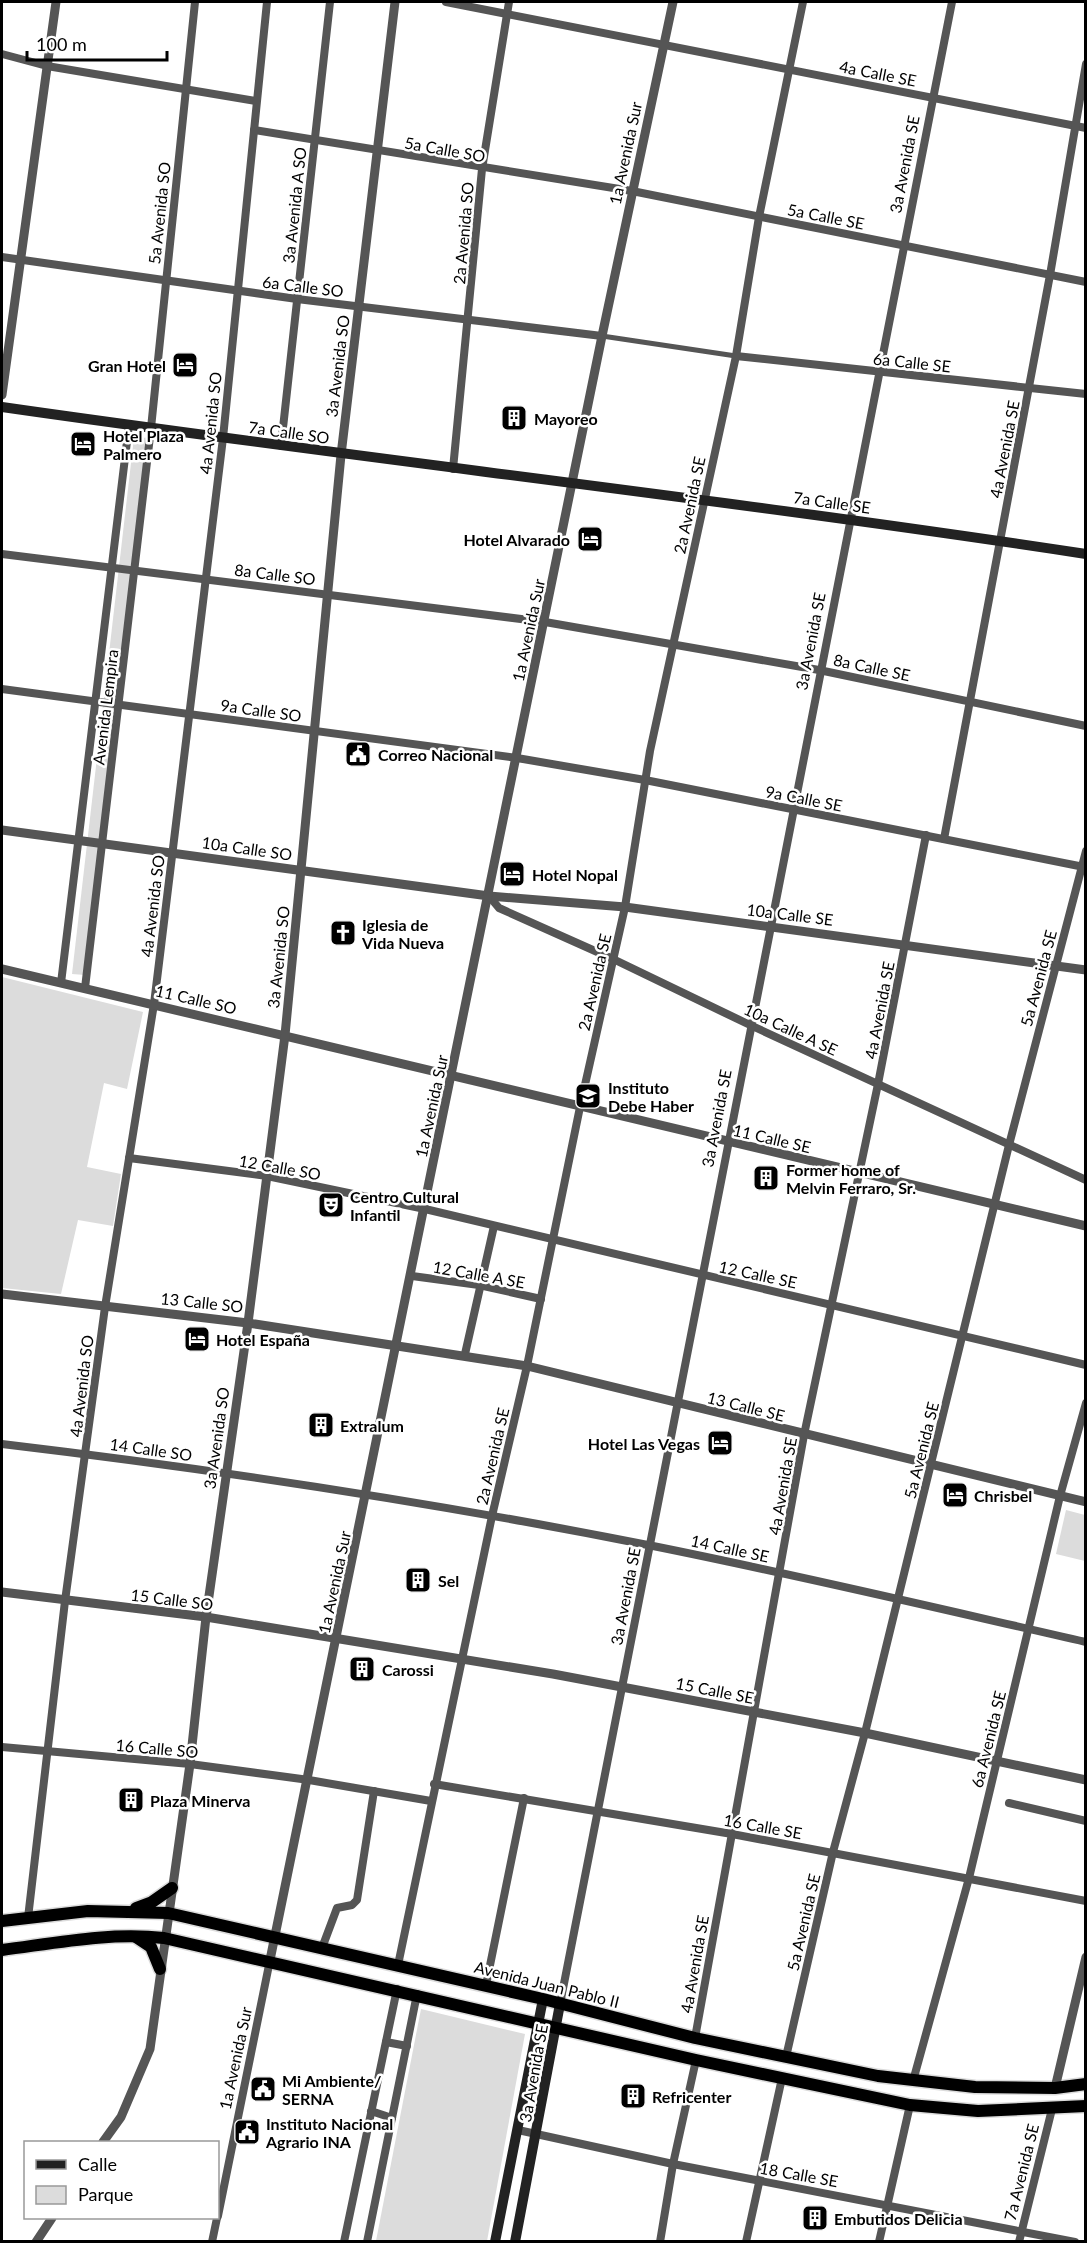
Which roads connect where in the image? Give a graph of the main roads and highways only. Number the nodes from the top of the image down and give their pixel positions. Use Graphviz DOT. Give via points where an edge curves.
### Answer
graph roads {
  1 [pos="2,407"];
  2 [pos="574,482"];
  3 [pos="1086,554"];
  4 [pos="172,1888"];
  5 [pos="127,1910"];
  6 [pos="2,1922"];
  7 [pos="133,1935"];
  8 [pos="2,1950"];
  9 [pos="160,1969"];
  10 [pos="543,1999"];
  11 [pos="560,2004"];
  12 [pos="539,2022"];
  13 [pos="556,2026"];
  14 [pos="1086,2084"];
  15 [pos="1086,2106"];
  16 [pos="495,2241"];
  17 [pos="515,2241"];
  1 -- 2 [label="main road, 7a Calle SO" via="341,455"];
  2 -- 3 [label="main road, 7a Calle SE"];
  4 -- 5 [label="highway" via="152,1902"];
  5 -- 6 [label="highway, Avenida Juan Pablo II"];
  5 -- 10 [label="highway, Avenida Juan Pablo II" via="168,1913"];
  7 -- 8 [label="highway"];
  7 -- 9 [label="highway" via="151,1947"];
  7 -- 12 [label="highway" via="270,1960"];
  10 -- 11 [label="highway, Avenida Juan Pablo II"];
  10 -- 12 [label="main road, 3a Avenida SE"];
  11 -- 13 [label="main road, 3a Avenida SE"];
  11 -- 14 [label="highway, Avenida Juan Pablo II" via="695,2038 913,2081 1055,2088"];
  12 -- 13 [label="highway"];
  12 -- 16 [label="main road, 3a Avenida SE"];
  13 -- 15 [label="highway" via="910,2105 978,2111"];
  13 -- 17 [label="main road, 3a Avenida SE"];
}
